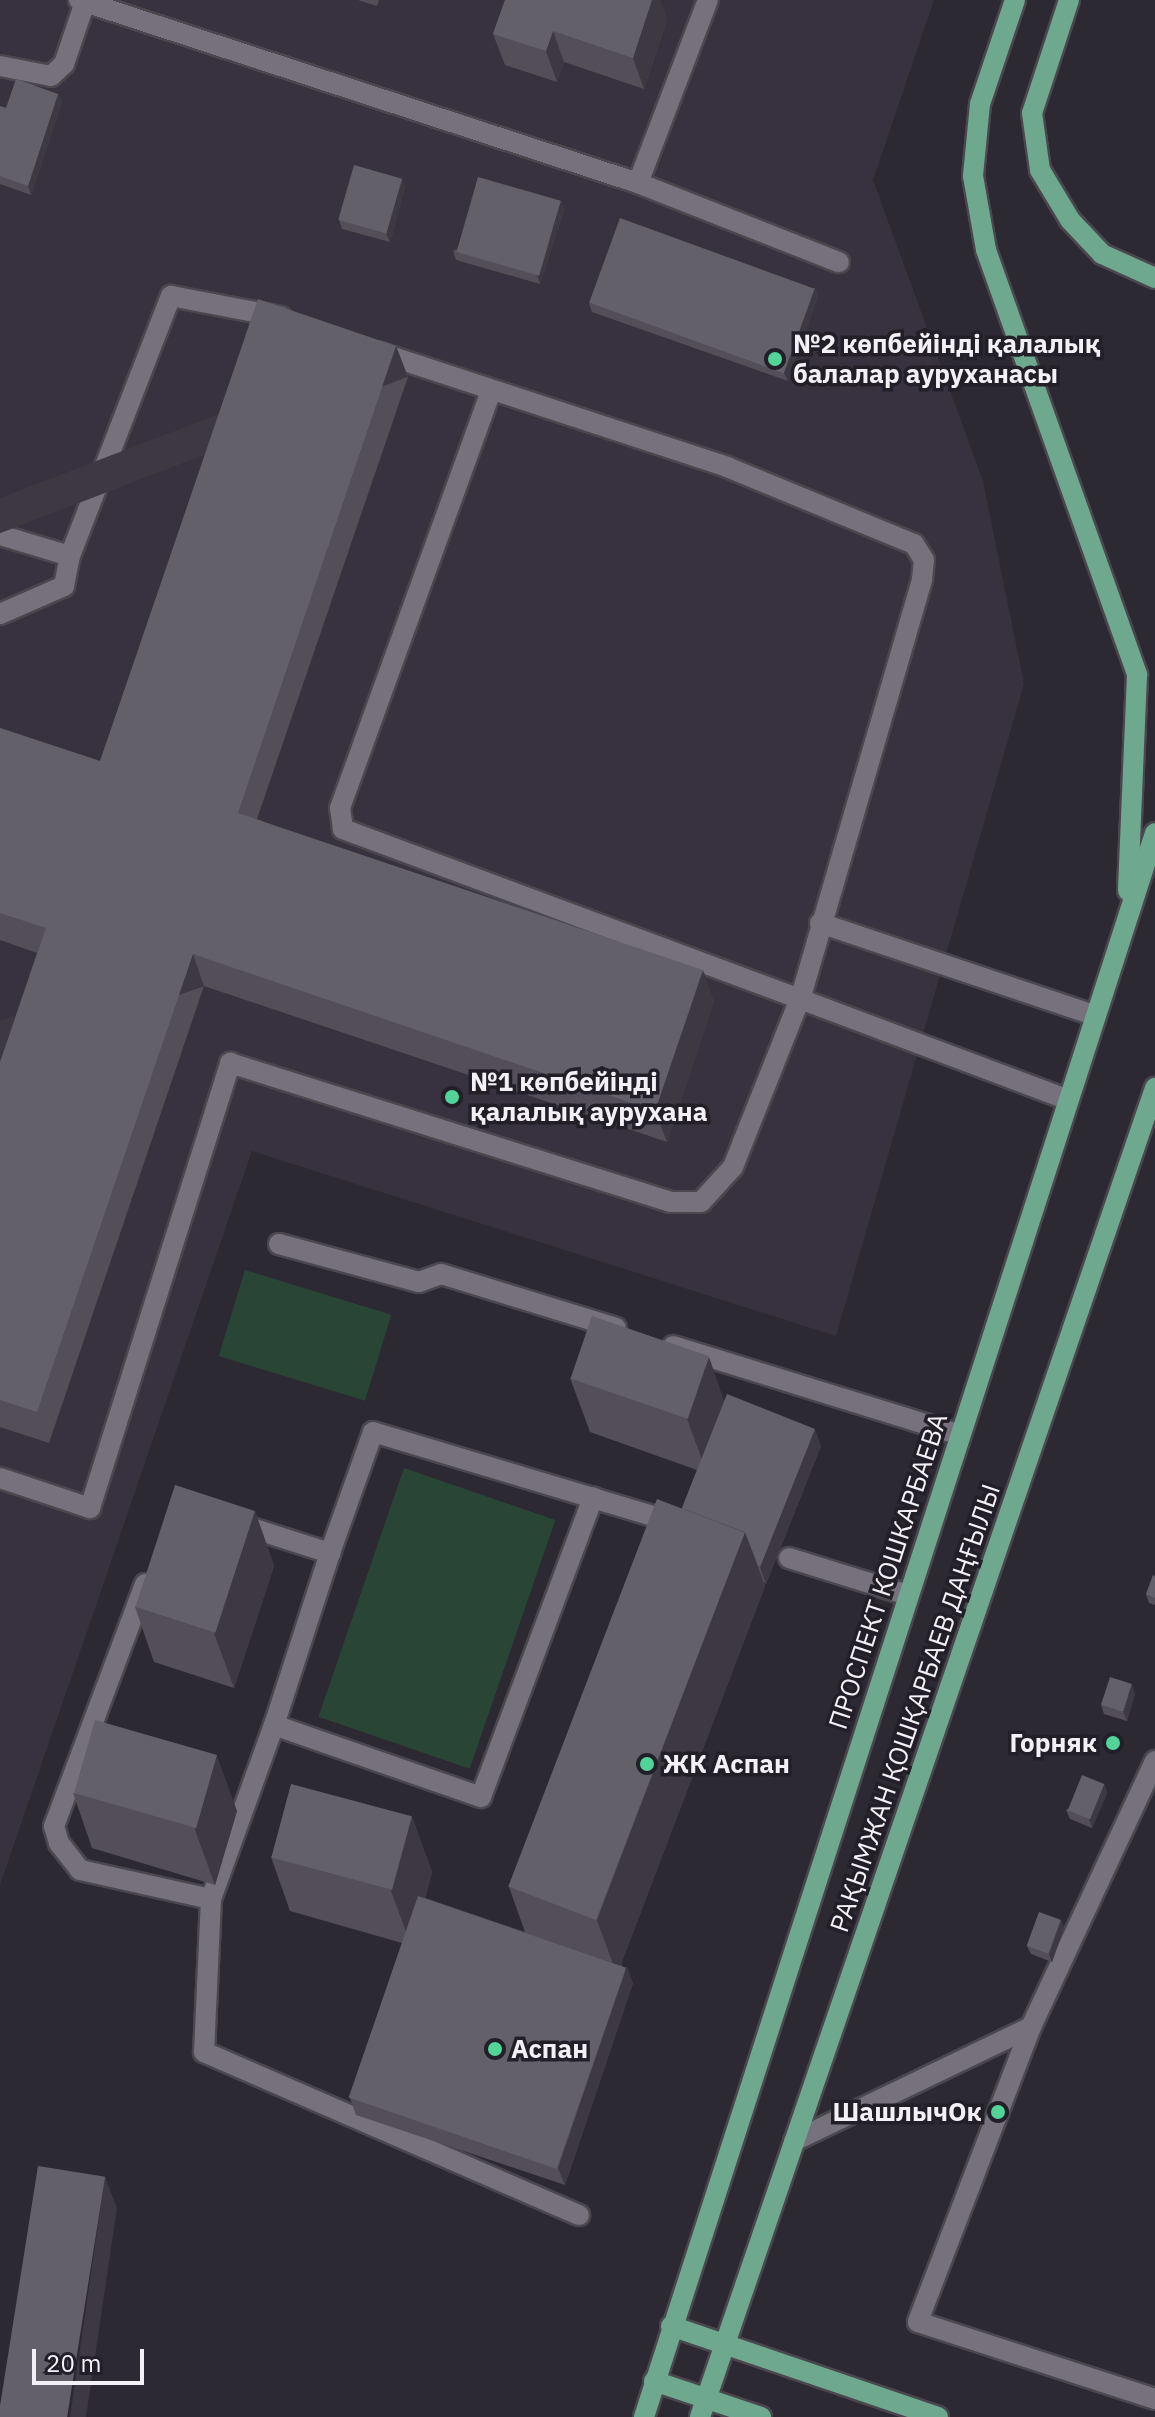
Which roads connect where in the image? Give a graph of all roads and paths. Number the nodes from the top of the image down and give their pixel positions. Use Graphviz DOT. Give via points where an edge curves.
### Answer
graph roads {
  1 [pos="708,0"];
  2 [pos="1015,0"];
  3 [pos="1069,0"];
  4 [pos="82,1"];
  5 [pos="0,66"];
  6 [pos="638,183"];
  7 [pos="839,262"];
  8 [pos="1155,278"];
  9 [pos="302,325"];
  10 [pos="361,345"];
  11 [pos="491,392"];
  12 [pos="0,535"];
  13 [pos="70,556"];
  14 [pos="0,614"];
  15 [pos="1155,833"];
  16 [pos="1127,918"];
  17 [pos="820,923"];
  18 [pos="800,999"];
  19 [pos="1096,1016"];
  20 [pos="1155,1088"];
  21 [pos="1068,1100"];
  22 [pos="279,1244"];
  23 [pos="960,1435"];
  24 [pos="0,1478"];
  25 [pos="593,1497"];
  26 [pos="218,1517"];
  27 [pos="680,1524"];
  28 [pos="330,1553"];
  29 [pos="789,1558"];
  30 [pos="153,1563"];
  31 [pos="908,1595"];
  32 [pos="274,1725"];
  33 [pos="1155,1761"];
  34 [pos="211,1899"];
  35 [pos="1031,2027"];
  36 [pos="794,2141"];
  37 [pos="579,2215"];
  38 [pos="671,2326"];
  39 [pos="724,2344"];
  40 [pos="654,2381"];
  41 [pos="1155,2399"];
  42 [pos="703,2408"];
  43 [pos="644,2417"];
  44 [pos="761,2417"];
  45 [pos="938,2417"];
  1 -- 6 [label="lane"];
  2 -- 16 [label="main road" via="980,104 973,176 986,250 1137,675"];
  3 -- 8 [label="main road" via="1032,113 1040,170 1070,220 1102,254"];
  4 -- 5 [label="lane" via="64,64 51,76"];
  4 -- 6 [label="lane"];
  6 -- 7 [label="lane"];
  9 -- 13 [label="lane" via="171,296"];
  10 -- 11 [label="lane"];
  11 -- 17 [label="lane" via="727,467 914,544 924,560"];
  11 -- 18 [label="lane" via="340,808 343,829"];
  12 -- 13 [label="lane"];
  13 -- 14 [label="lane" via="64,586"];
  15 -- 16 [label="main road, ПРОСПЕКТ КОШКАРБАЕВА"];
  16 -- 19 [label="main road, ПРОСПЕКТ КОШКАРБАЕВА"];
  17 -- 18 [label="lane"];
  17 -- 19 [label="lane"];
  18 -- 21 [label="lane"];
  18 -- 24 [label="lane" via="733,1167 701,1202 670,1202 230,1063 90,1508"];
  19 -- 21 [label="main road, ПРОСПЕКТ КОШКАРБАЕВА"];
  20 -- 36 [label="main road, РАҚЫМЖАН ҚОШҚАРБАЕВ ДАҢҒЫЛЫ"];
  21 -- 23 [label="main road, ПРОСПЕКТ КОШКАРБАЕВА"];
  22 -- 23 [label="lane" via="419,1282 441,1274"];
  23 -- 31 [label="main road, ПРОСПЕКТ КОШКАРБАЕВА"];
  25 -- 27 [label="lane"];
  25 -- 28 [label="lane" via="373,1432"];
  25 -- 32 [label="lane" via="481,1797"];
  26 -- 28 [label="lane"];
  28 -- 32 [label="lane"];
  29 -- 31 [label="lane"];
  30 -- 34 [label="lane" via="54,1826 80,1870"];
  31 -- 38 [label="main road, ПРОСПЕКТ КОШКАРБАЕВА"];
  32 -- 34 [label="lane"];
  33 -- 35 [label="lane"];
  34 -- 37 [label="lane" via="204,2052"];
  35 -- 36 [label="lane"];
  35 -- 41 [label="lane" via="918,2322"];
  36 -- 39 [label="main road, РАҚЫМЖАН ҚОШҚАРБАЕВ ДАҢҒЫЛЫ"];
  38 -- 39 [label="main road"];
  38 -- 40 [label="main road, ПРОСПЕКТ КОШКАРБАЕВА"];
  39 -- 42 [label="main road, РАҚЫМЖАН ҚОШҚАРБАЕВ ДАҢҒЫЛЫ"];
  39 -- 45 [label="main road"];
  40 -- 42 [label="main road"];
  40 -- 43 [label="main road"];
  42 -- 44 [label="main road"];
}
